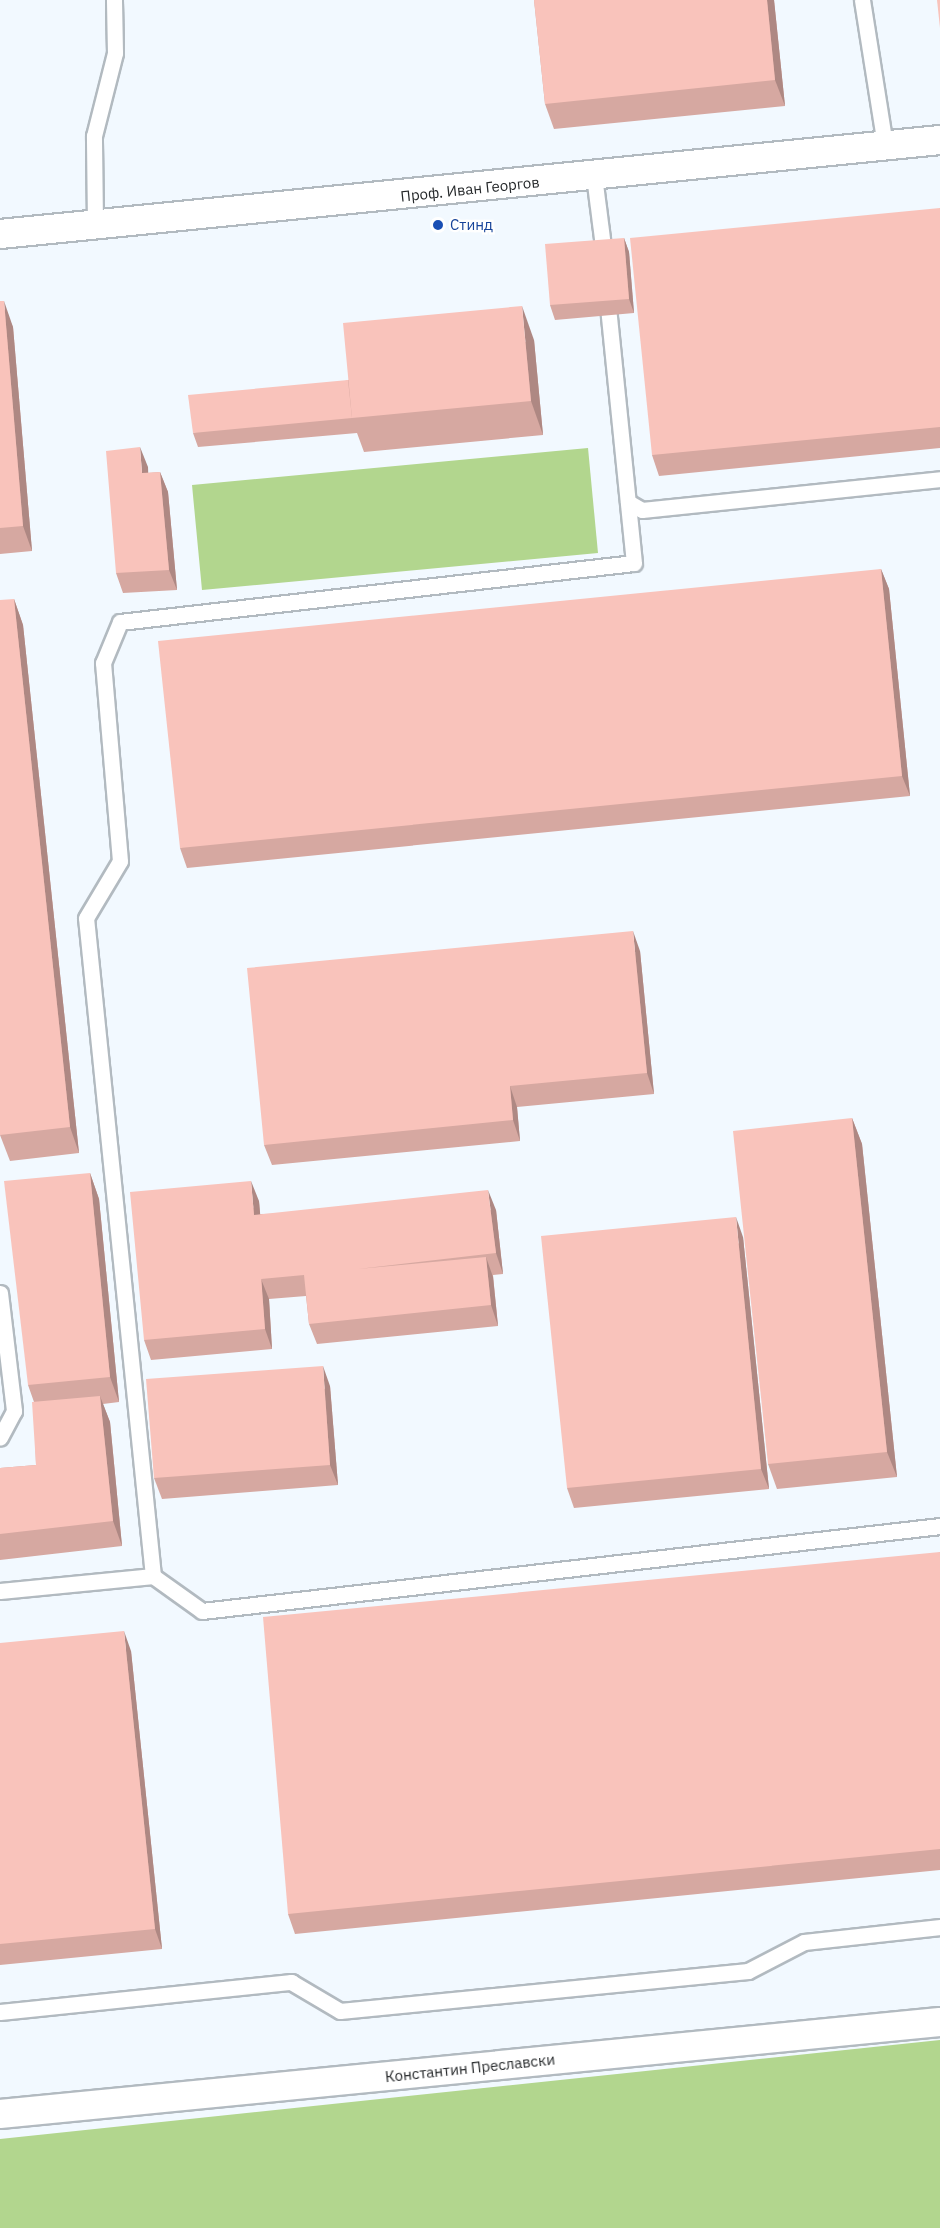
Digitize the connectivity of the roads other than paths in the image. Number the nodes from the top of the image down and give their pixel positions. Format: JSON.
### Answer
{"nodes":[{"id":1,"x":114,"y":0,"type":"edge"},
{"id":2,"x":862,"y":0,"type":"edge"},
{"id":3,"x":940,"y":140,"type":"edge"},
{"id":4,"x":885,"y":146,"type":"junction"},
{"id":5,"x":594,"y":176,"type":"junction"},
{"id":6,"x":95,"y":223,"type":"junction"},
{"id":7,"x":0,"y":234,"type":"edge"},
{"id":8,"x":604,"y":254,"type":"edge"},
{"id":9,"x":609,"y":315,"type":"edge"},
{"id":10,"x":940,"y":479,"type":"edge"},
{"id":11,"x":628,"y":502,"type":"junction"},
{"id":12,"x":0,"y":1293,"type":"edge"},
{"id":13,"x":0,"y":1437,"type":"edge"},
{"id":14,"x":940,"y":1526,"type":"edge"},
{"id":15,"x":153,"y":1576,"type":"junction"},
{"id":16,"x":0,"y":1591,"type":"edge"},
{"id":17,"x":940,"y":1927,"type":"edge"},
{"id":18,"x":0,"y":2012,"type":"edge"},
{"id":19,"x":940,"y":2022,"type":"edge"},
{"id":20,"x":0,"y":2114,"type":"edge"}],
"edges":[{"from":1,"to":6,"type":"lane"},
{"from":2,"to":4,"type":"lane"},
{"from":3,"to":4,"type":"street","name":"Проф. Иван Георгов"},
{"from":4,"to":5,"type":"street","name":"Проф. Иван Георгов"},
{"from":5,"to":6,"type":"street","name":"Проф. Иван Георгов"},
{"from":5,"to":8,"type":"lane"},
{"from":6,"to":7,"type":"street","name":"Проф. Иван Георгов"},
{"from":9,"to":11,"type":"lane"},
{"from":10,"to":11,"type":"lane"},
{"from":11,"to":15,"type":"lane"},
{"from":12,"to":13,"type":"lane"},
{"from":14,"to":15,"type":"lane"},
{"from":15,"to":16,"type":"lane"},
{"from":17,"to":18,"type":"lane"},
{"from":19,"to":20,"type":"street","name":"Константин Преславски"}]}
